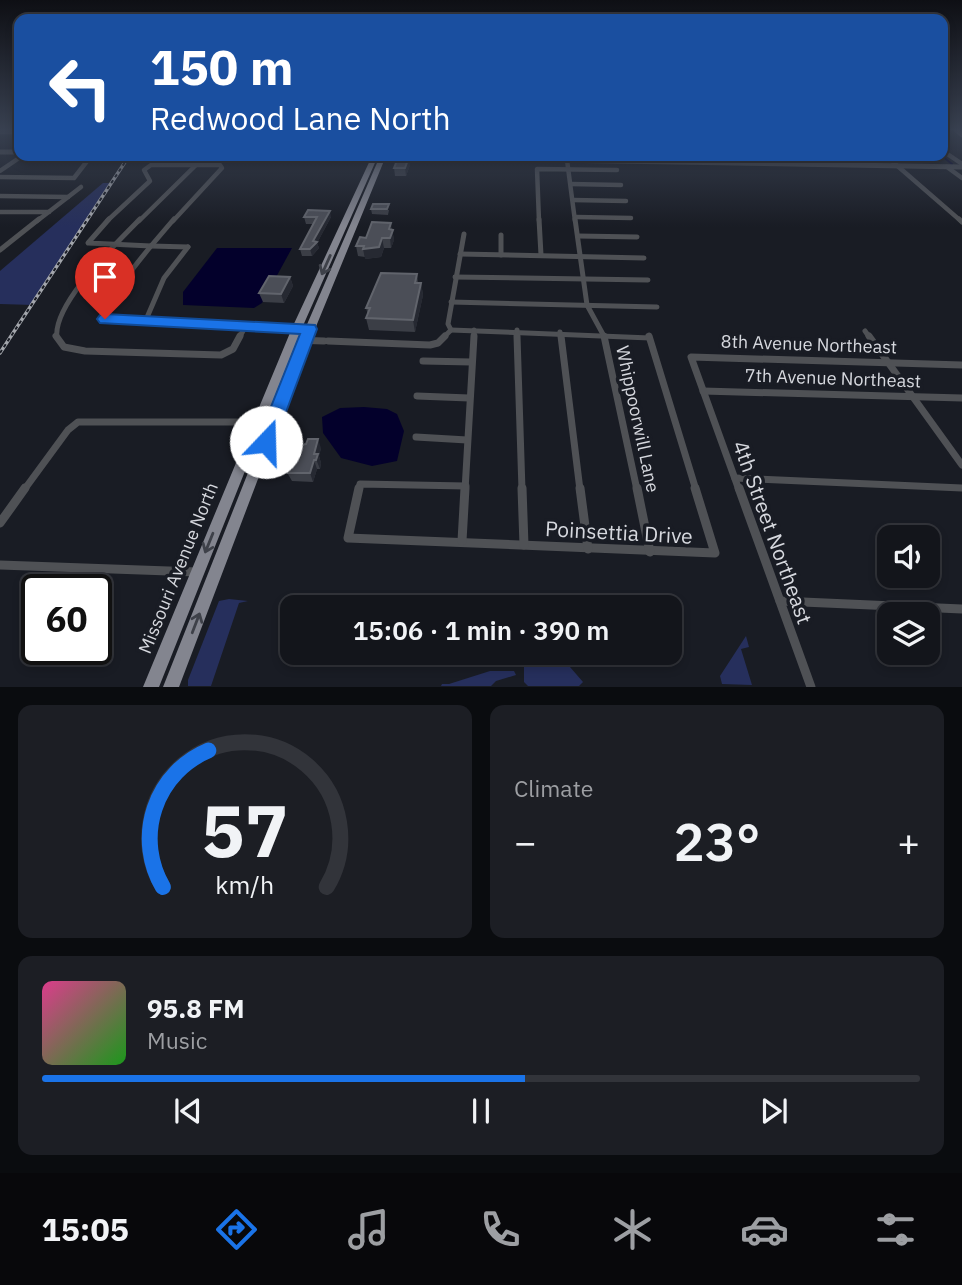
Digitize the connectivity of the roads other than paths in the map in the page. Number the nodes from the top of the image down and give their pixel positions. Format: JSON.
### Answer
{"nodes":[{"id":1,"x":86,"y":162,"type":"edge"},
{"id":2,"x":375,"y":162,"type":"edge"},
{"id":3,"x":376,"y":162,"type":"edge"},
{"id":4,"x":567,"y":162,"type":"edge"},
{"id":5,"x":758,"y":162,"type":"edge"},
{"id":6,"x":893,"y":162,"type":"edge"},
{"id":7,"x":210,"y":164,"type":"joint"},
{"id":8,"x":812,"y":164,"type":"joint"},
{"id":9,"x":196,"y":165,"type":"junction"},
{"id":10,"x":897,"y":165,"type":"junction"},
{"id":11,"x":962,"y":166,"type":"edge"},
{"id":12,"x":947,"y":167,"type":"junction"},
{"id":13,"x":569,"y":170,"type":"junction"},
{"id":14,"x":617,"y":170,"type":"dead end"},
{"id":15,"x":0,"y":177,"type":"edge"},
{"id":16,"x":962,"y":178,"type":"edge"},
{"id":17,"x":571,"y":184,"type":"junction"},
{"id":18,"x":621,"y":185,"type":"dead end"},
{"id":19,"x":81,"y":187,"type":"dead end"},
{"id":20,"x":0,"y":196,"type":"edge"},
{"id":21,"x":68,"y":197,"type":"junction"},
{"id":22,"x":356,"y":198,"type":"junction"},
{"id":23,"x":573,"y":200,"type":"junction"},
{"id":24,"x":626,"y":201,"type":"dead end"},
{"id":25,"x":0,"y":212,"type":"edge"},
{"id":26,"x":49,"y":212,"type":"junction"},
{"id":27,"x":576,"y":217,"type":"junction"},
{"id":28,"x":631,"y":218,"type":"dead end"},
{"id":29,"x":962,"y":222,"type":"edge"},
{"id":30,"x":354,"y":225,"type":"junction"},
{"id":31,"x":346,"y":232,"type":"junction"},
{"id":32,"x":464,"y":234,"type":"dead end"},
{"id":33,"x":501,"y":235,"type":"dead end"},
{"id":34,"x":578,"y":236,"type":"junction"},
{"id":35,"x":637,"y":237,"type":"dead end"},
{"id":36,"x":117,"y":246,"type":"junction"},
{"id":37,"x":153,"y":246,"type":"junction"},
{"id":38,"x":0,"y":250,"type":"edge"},
{"id":39,"x":460,"y":254,"type":"junction"},
{"id":40,"x":501,"y":254,"type":"junction"},
{"id":41,"x":541,"y":255,"type":"junction"},
{"id":42,"x":580,"y":257,"type":"junction"},
{"id":43,"x":644,"y":258,"type":"dead end"},
{"id":44,"x":455,"y":276,"type":"junction"},
{"id":45,"x":583,"y":279,"type":"junction"},
{"id":46,"x":648,"y":280,"type":"dead end"},
{"id":47,"x":451,"y":302,"type":"junction"},
{"id":48,"x":587,"y":305,"type":"junction"},
{"id":49,"x":657,"y":307,"type":"dead end"},
{"id":50,"x":145,"y":322,"type":"junction"},
{"id":51,"x":247,"y":324,"type":"junction"},
{"id":52,"x":451,"y":330,"type":"junction"},
{"id":53,"x":474,"y":330,"type":"junction"},
{"id":54,"x":517,"y":330,"type":"junction"},
{"id":55,"x":865,"y":331,"type":"dead end"},
{"id":56,"x":560,"y":332,"type":"junction"},
{"id":57,"x":301,"y":334,"type":"junction"},
{"id":58,"x":604,"y":334,"type":"junction"},
{"id":59,"x":423,"y":361,"type":"dead end"},
{"id":60,"x":471,"y":362,"type":"junction"},
{"id":61,"x":887,"y":362,"type":"junction"},
{"id":62,"x":962,"y":365,"type":"edge"},
{"id":63,"x":273,"y":389,"type":"junction"},
{"id":64,"x":703,"y":391,"type":"junction"},
{"id":65,"x":417,"y":396,"type":"dead end"},
{"id":66,"x":911,"y":396,"type":"junction"},
{"id":67,"x":469,"y":397,"type":"junction"},
{"id":68,"x":962,"y":398,"type":"edge"},
{"id":69,"x":275,"y":419,"type":"junction"},
{"id":70,"x":259,"y":422,"type":"junction"},
{"id":71,"x":416,"y":437,"type":"dead end"},
{"id":72,"x":467,"y":440,"type":"junction"},
{"id":73,"x":266,"y":442,"type":"junction"},
{"id":74,"x":962,"y":465,"type":"edge"},
{"id":75,"x":735,"y":478,"type":"junction"},
{"id":76,"x":466,"y":486,"type":"junction"},
{"id":77,"x":962,"y":488,"type":"edge"},
{"id":78,"x":0,"y":523,"type":"edge"},
{"id":79,"x":462,"y":541,"type":"junction"},
{"id":80,"x":524,"y":545,"type":"junction"},
{"id":81,"x":588,"y":549,"type":"junction"},
{"id":82,"x":650,"y":552,"type":"junction"},
{"id":83,"x":0,"y":565,"type":"edge"},
{"id":84,"x":197,"y":572,"type":"junction"},
{"id":85,"x":780,"y":601,"type":"junction"},
{"id":86,"x":962,"y":609,"type":"edge"},
{"id":87,"x":150,"y":687,"type":"edge"},
{"id":88,"x":172,"y":687,"type":"edge"},
{"id":89,"x":811,"y":687,"type":"edge"}],
"edges":[{"from":1,"to":15,"type":"street"},
{"from":2,"to":22,"type":"main road","name":"Missouri Avenue North"},
{"from":3,"to":30,"type":"main road","name":"Missouri Avenue North"},
{"from":4,"to":13,"type":"street"},
{"from":5,"to":8,"type":"street"},
{"from":6,"to":10,"type":"street"},
{"from":7,"to":9,"type":"street"},
{"from":7,"to":37,"type":"street"},
{"from":8,"to":10,"type":"street"},
{"from":9,"to":36,"type":"street"},
{"from":9,"to":36,"type":"street"},
{"from":10,"to":12,"type":"street"},
{"from":10,"to":29,"type":"street"},
{"from":11,"to":12,"type":"street"},
{"from":12,"to":16,"type":"street"},
{"from":13,"to":14,"type":"street"},
{"from":13,"to":17,"type":"street"},
{"from":13,"to":41,"type":"street"},
{"from":17,"to":18,"type":"street"},
{"from":17,"to":23,"type":"street"},
{"from":19,"to":21,"type":"street"},
{"from":20,"to":21,"type":"street"},
{"from":21,"to":26,"type":"street"},
{"from":22,"to":30,"type":"main road"},
{"from":22,"to":31,"type":"main road","name":"Missouri Avenue North"},
{"from":23,"to":24,"type":"street"},
{"from":23,"to":27,"type":"street"},
{"from":25,"to":26,"type":"street"},
{"from":26,"to":38,"type":"street"},
{"from":27,"to":28,"type":"street"},
{"from":27,"to":34,"type":"street"},
{"from":30,"to":31,"type":"main road","name":"Missouri Avenue North"},
{"from":31,"to":57,"type":"main road","name":"Missouri Avenue North"},
{"from":32,"to":39,"type":"street"},
{"from":33,"to":40,"type":"street"},
{"from":34,"to":35,"type":"street"},
{"from":34,"to":42,"type":"street"},
{"from":36,"to":37,"type":"street"},
{"from":36,"to":51,"type":"street"},
{"from":37,"to":50,"type":"street"},
{"from":37,"to":50,"type":"street"},
{"from":39,"to":40,"type":"street"},
{"from":39,"to":44,"type":"street"},
{"from":40,"to":41,"type":"street"},
{"from":41,"to":42,"type":"street"},
{"from":42,"to":43,"type":"street"},
{"from":42,"to":45,"type":"street"},
{"from":44,"to":45,"type":"street"},
{"from":44,"to":47,"type":"street"},
{"from":45,"to":46,"type":"street"},
{"from":45,"to":48,"type":"street"},
{"from":47,"to":48,"type":"street"},
{"from":47,"to":52,"type":"street"},
{"from":48,"to":49,"type":"street"},
{"from":48,"to":58,"type":"street","name":"Whippoorwill Lane"},
{"from":50,"to":51,"type":"street"},
{"from":51,"to":57,"type":"street"},
{"from":52,"to":53,"type":"street"},
{"from":52,"to":57,"type":"street"},
{"from":53,"to":54,"type":"street"},
{"from":53,"to":60,"type":"street"},
{"from":54,"to":56,"type":"street"},
{"from":54,"to":80,"type":"street"},
{"from":55,"to":61,"type":"street"},
{"from":56,"to":58,"type":"street"},
{"from":56,"to":81,"type":"street"},
{"from":57,"to":63,"type":"main road","name":"Missouri Avenue North"},
{"from":57,"to":69,"type":"main road","name":"Missouri Avenue North"},
{"from":58,"to":82,"type":"street","name":"Whippoorwill Lane"},
{"from":58,"to":82,"type":"street","name":"Poinsettia Drive"},
{"from":59,"to":60,"type":"street"},
{"from":60,"to":67,"type":"street"},
{"from":61,"to":62,"type":"street","name":"8th Avenue Northeast"},
{"from":61,"to":64,"type":"street","name":"8th Avenue Northeast"},
{"from":61,"to":66,"type":"street"},
{"from":63,"to":69,"type":"main road"},
{"from":63,"to":70,"type":"main road","name":"Missouri Avenue North"},
{"from":64,"to":66,"type":"street","name":"7th Avenue Northeast"},
{"from":64,"to":75,"type":"street","name":"4th Street Northeast"},
{"from":65,"to":67,"type":"street"},
{"from":66,"to":68,"type":"street","name":"7th Avenue Northeast"},
{"from":66,"to":74,"type":"street"},
{"from":67,"to":72,"type":"street"},
{"from":69,"to":73,"type":"main road","name":"Missouri Avenue North"},
{"from":70,"to":73,"type":"main road"},
{"from":70,"to":78,"type":"street"},
{"from":70,"to":84,"type":"main road","name":"Missouri Avenue North","one_way":true},
{"from":71,"to":72,"type":"street"},
{"from":72,"to":76,"type":"street"},
{"from":88,"to":73,"type":"main road","name":"Missouri Avenue North","one_way":true},
{"from":75,"to":77,"type":"street"},
{"from":75,"to":85,"type":"street","name":"4th Street Northeast"},
{"from":76,"to":79,"type":"street"},
{"from":76,"to":79,"type":"street","name":"Poinsettia Drive"},
{"from":79,"to":80,"type":"street","name":"Poinsettia Drive"},
{"from":80,"to":81,"type":"street","name":"Poinsettia Drive"},
{"from":81,"to":82,"type":"street","name":"Poinsettia Drive"},
{"from":83,"to":84,"type":"street"},
{"from":84,"to":87,"type":"main road","name":"Missouri Avenue North"},
{"from":85,"to":86,"type":"street"},
{"from":85,"to":89,"type":"street","name":"4th Street Northeast"}]}
